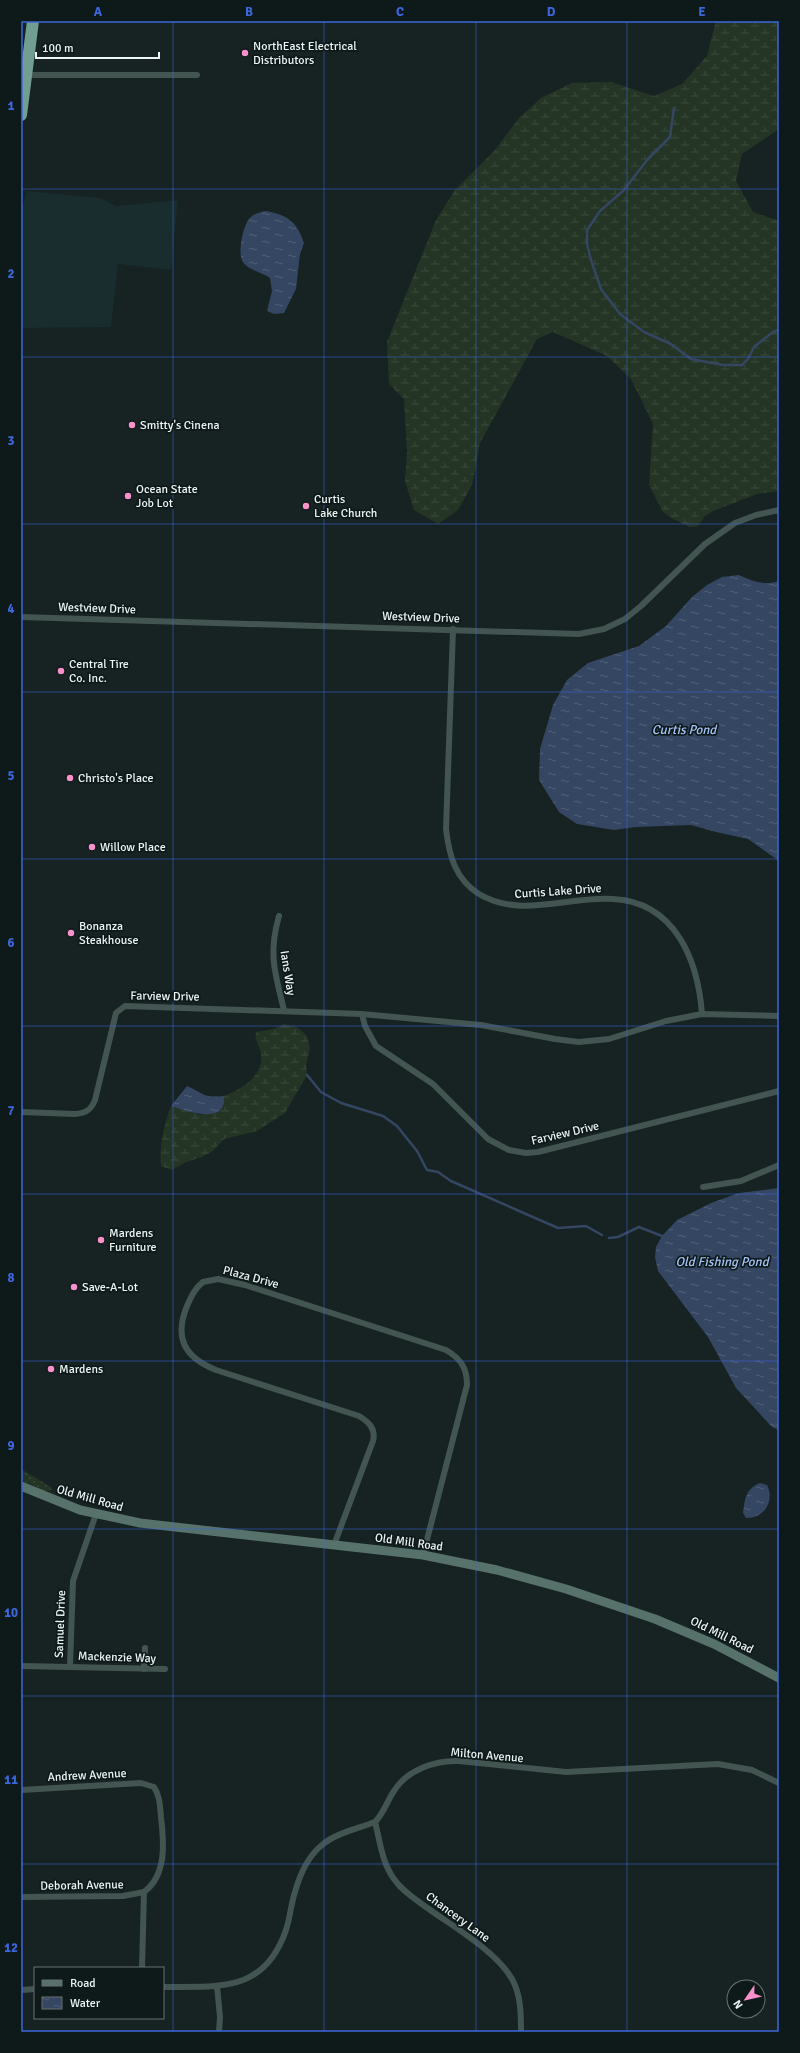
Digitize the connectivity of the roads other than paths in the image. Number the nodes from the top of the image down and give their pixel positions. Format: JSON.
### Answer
{"nodes":[{"id":1,"x":34,"y":21,"type":"edge"},
{"id":2,"x":28,"y":75,"type":"junction"},
{"id":3,"x":197,"y":75,"type":"dead end"},
{"id":4,"x":21,"y":115,"type":"edge"},
{"id":5,"x":779,"y":510,"type":"edge"},
{"id":6,"x":21,"y":617,"type":"edge"},
{"id":7,"x":453,"y":629,"type":"junction"},
{"id":8,"x":279,"y":916,"type":"dead end"},
{"id":9,"x":284,"y":1010,"type":"junction"},
{"id":10,"x":362,"y":1014,"type":"junction"},
{"id":11,"x":702,"y":1014,"type":"junction"},
{"id":12,"x":779,"y":1016,"type":"edge"},
{"id":13,"x":779,"y":1090,"type":"edge"},
{"id":14,"x":21,"y":1112,"type":"edge"},
{"id":15,"x":779,"y":1165,"type":"edge"},
{"id":16,"x":703,"y":1186,"type":"dead end"},
{"id":17,"x":21,"y":1486,"type":"edge"},
{"id":18,"x":96,"y":1514,"type":"junction"},
{"id":19,"x":334,"y":1545,"type":"junction"},
{"id":20,"x":423,"y":1555,"type":"junction"},
{"id":21,"x":146,"y":1648,"type":"dead end"},
{"id":22,"x":21,"y":1666,"type":"edge"},
{"id":23,"x":70,"y":1666,"type":"junction"},
{"id":24,"x":144,"y":1669,"type":"junction"},
{"id":25,"x":165,"y":1669,"type":"dead end"},
{"id":26,"x":779,"y":1678,"type":"edge"},
{"id":27,"x":779,"y":1783,"type":"edge"},
{"id":28,"x":21,"y":1790,"type":"edge"},
{"id":29,"x":374,"y":1822,"type":"junction"},
{"id":30,"x":144,"y":1892,"type":"junction"},
{"id":31,"x":21,"y":1897,"type":"edge"},
{"id":32,"x":142,"y":1967,"type":"edge"},
{"id":33,"x":217,"y":1986,"type":"junction"},
{"id":34,"x":164,"y":1987,"type":"edge"},
{"id":35,"x":34,"y":1989,"type":"edge"},
{"id":36,"x":21,"y":1990,"type":"edge"},
{"id":37,"x":219,"y":2032,"type":"edge"},
{"id":38,"x":521,"y":2032,"type":"edge"}],
"edges":[{"from":1,"to":2,"type":"highway"},
{"from":2,"to":3,"type":"street"},
{"from":2,"to":4,"type":"highway"},
{"from":5,"to":7,"type":"street","name":"Westview Drive"},
{"from":6,"to":7,"type":"street","name":"Westview Drive"},
{"from":7,"to":11,"type":"street","name":"Curtis Lake Drive"},
{"from":8,"to":9,"type":"street","name":"Ians Way"},
{"from":9,"to":10,"type":"street","name":"Farview Drive"},
{"from":9,"to":14,"type":"street","name":"Farview Drive"},
{"from":10,"to":11,"type":"street","name":"Farview Drive"},
{"from":10,"to":13,"type":"street","name":"Farview Drive"},
{"from":11,"to":12,"type":"street","name":"Farview Drive"},
{"from":15,"to":16,"type":"street"},
{"from":17,"to":18,"type":"street","name":"Old Mill Road"},
{"from":18,"to":19,"type":"street","name":"Old Mill Road"},
{"from":18,"to":23,"type":"street","name":"Samuel Drive"},
{"from":19,"to":20,"type":"street","name":"Old Mill Road"},
{"from":19,"to":20,"type":"street","name":"Plaza Drive"},
{"from":20,"to":26,"type":"street","name":"Old Mill Road"},
{"from":21,"to":24,"type":"street"},
{"from":22,"to":23,"type":"street","name":"Mackenzie Way"},
{"from":23,"to":24,"type":"street","name":"Mackenzie Way"},
{"from":24,"to":25,"type":"street","name":"Mackenzie Way"},
{"from":27,"to":29,"type":"street","name":"Milton Avenue"},
{"from":28,"to":30,"type":"street","name":"Andrew Avenue"},
{"from":29,"to":33,"type":"street"},
{"from":29,"to":38,"type":"street","name":"Chancery Lane"},
{"from":30,"to":31,"type":"street","name":"Deborah Avenue"},
{"from":30,"to":32,"type":"street"},
{"from":33,"to":34,"type":"street"},
{"from":33,"to":37,"type":"street"},
{"from":35,"to":36,"type":"street"}]}
